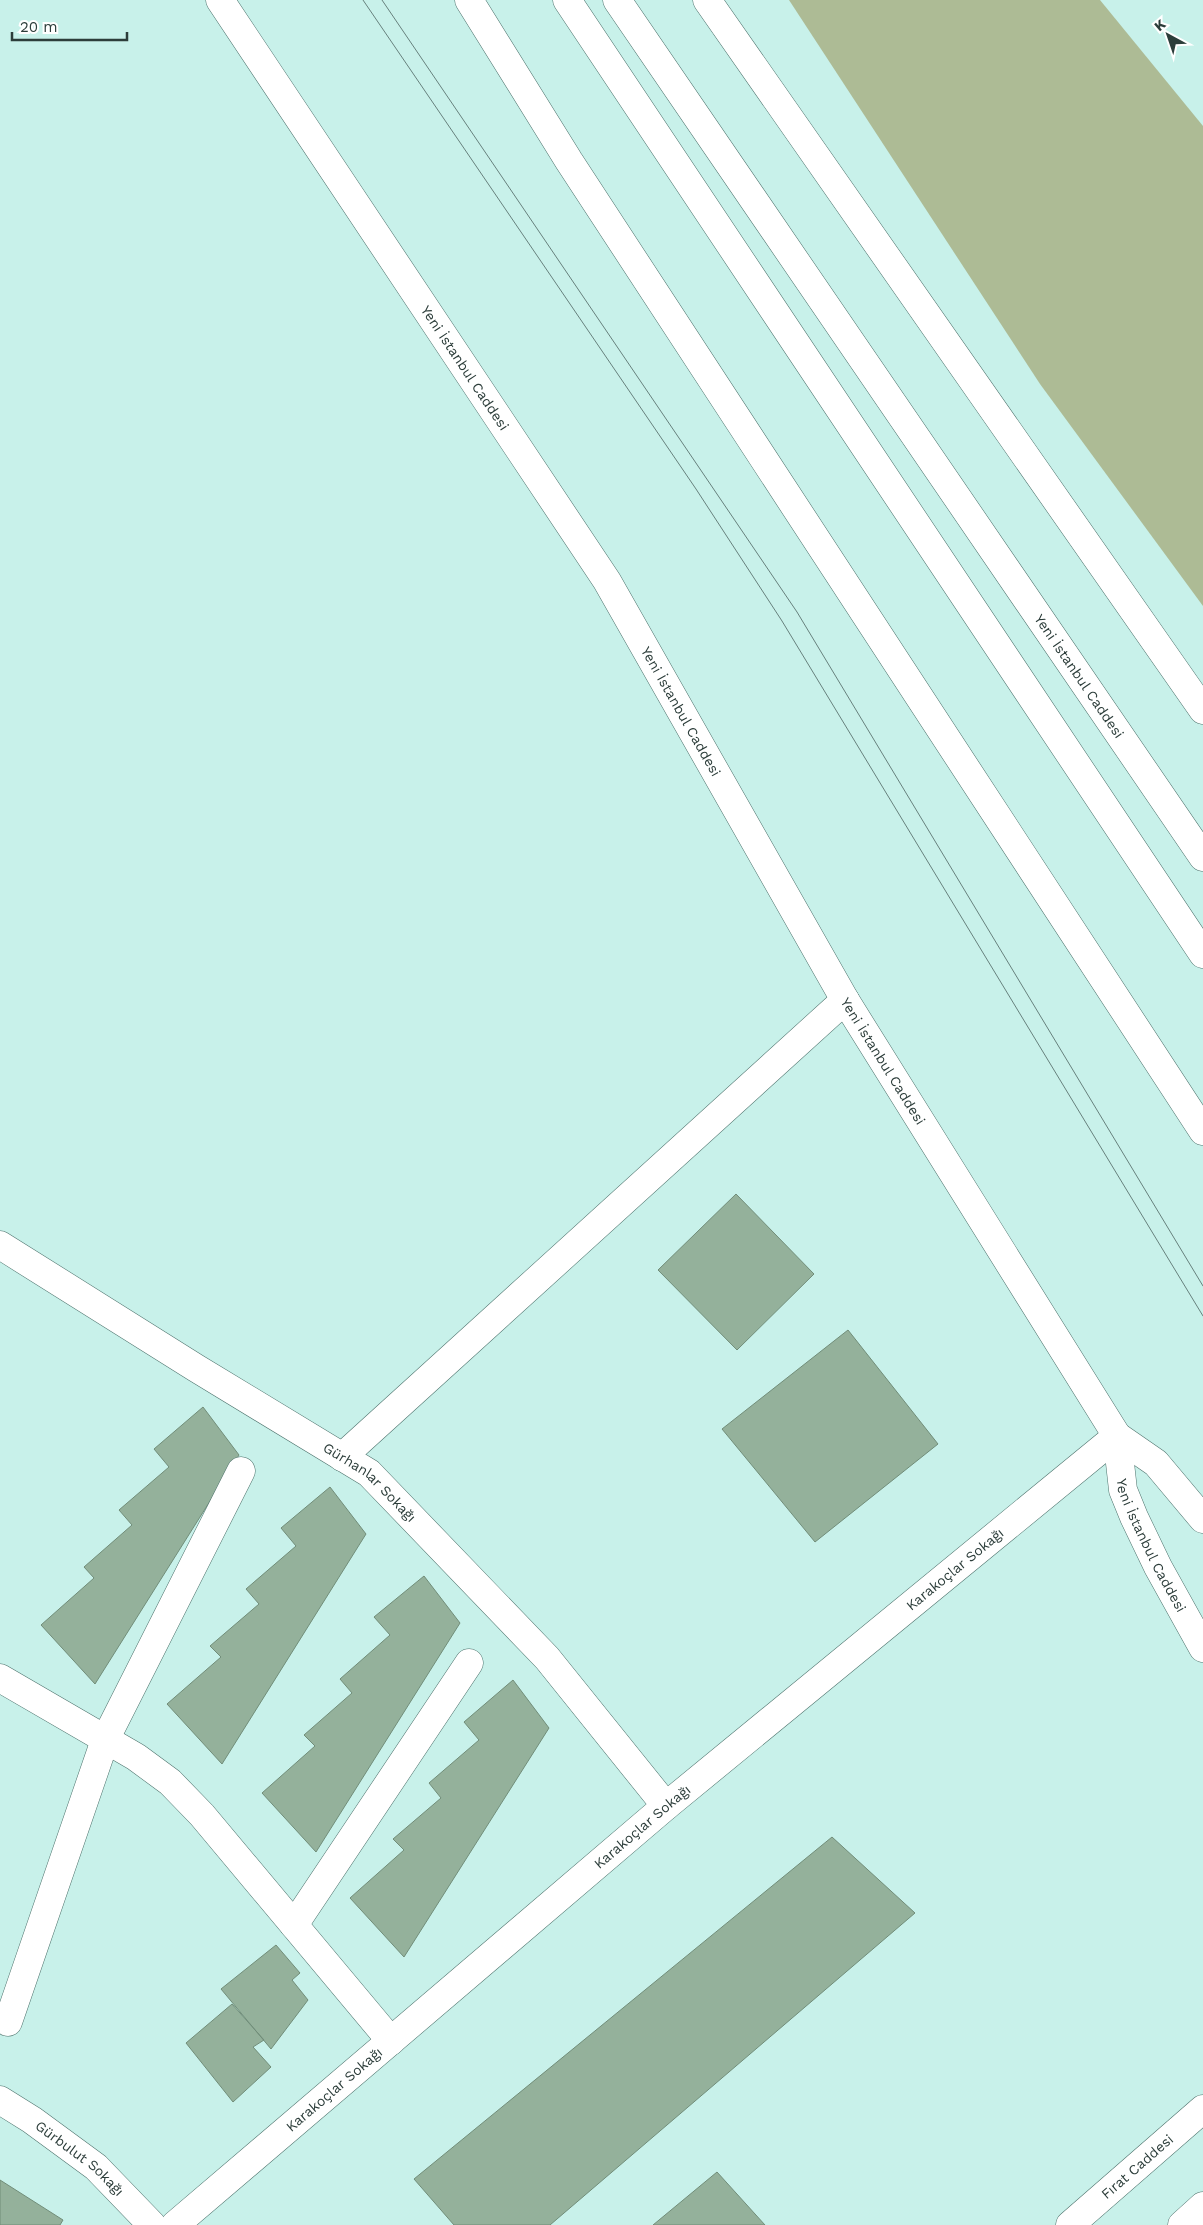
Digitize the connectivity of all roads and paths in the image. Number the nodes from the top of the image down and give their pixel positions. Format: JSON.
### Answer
{"nodes":[{"id":1,"x":220,"y":0,"type":"edge"},
{"id":2,"x":469,"y":0,"type":"edge"},
{"id":3,"x":567,"y":0,"type":"edge"},
{"id":4,"x":617,"y":0,"type":"edge"},
{"id":5,"x":707,"y":0,"type":"edge"},
{"id":6,"x":1203,"y":710,"type":"edge"},
{"id":7,"x":1203,"y":857,"type":"edge"},
{"id":8,"x":1203,"y":954,"type":"edge"},
{"id":9,"x":845,"y":1000,"type":"junction"},
{"id":10,"x":1203,"y":1131,"type":"edge"},
{"id":11,"x":0,"y":1244,"type":"edge"},
{"id":12,"x":1117,"y":1436,"type":"junction"},
{"id":13,"x":342,"y":1457,"type":"junction"},
{"id":14,"x":241,"y":1471,"type":"dead end"},
{"id":15,"x":1203,"y":1520,"type":"edge"},
{"id":16,"x":1203,"y":1648,"type":"edge"},
{"id":17,"x":469,"y":1663,"type":"dead end"},
{"id":18,"x":0,"y":1678,"type":"edge"},
{"id":19,"x":105,"y":1740,"type":"junction"},
{"id":20,"x":666,"y":1806,"type":"junction"},
{"id":21,"x":294,"y":1925,"type":"junction"},
{"id":22,"x":8,"y":2022,"type":"dead end"},
{"id":23,"x":391,"y":2041,"type":"junction"},
{"id":24,"x":0,"y":2100,"type":"edge"},
{"id":25,"x":1203,"y":2109,"type":"edge"},
{"id":26,"x":1203,"y":2206,"type":"edge"},
{"id":27,"x":152,"y":2225,"type":"edge"},
{"id":28,"x":175,"y":2225,"type":"edge"},
{"id":29,"x":1070,"y":2225,"type":"edge"},
{"id":30,"x":1182,"y":2225,"type":"edge"}],
"edges":[{"from":1,"to":9,"type":"main road","name":"Yeni İstanbul Caddesi"},
{"from":2,"to":10,"type":"main road"},
{"from":3,"to":8,"type":"main road"},
{"from":4,"to":7,"type":"main road","name":"Yeni İstanbul Caddesi"},
{"from":5,"to":6,"type":"main road"},
{"from":9,"to":12,"type":"main road","name":"Yeni İstanbul Caddesi"},
{"from":9,"to":13,"type":"main road"},
{"from":11,"to":13,"type":"main road","name":"Gürhanlar Sokağı"},
{"from":12,"to":15,"type":"main road","name":"Yeni İstanbul Caddesi"},
{"from":12,"to":16,"type":"main road","name":"Yeni İstanbul Caddesi"},
{"from":12,"to":20,"type":"main road","name":"Karakoçlar Sokağı"},
{"from":13,"to":20,"type":"main road","name":"Gürhanlar Sokağı"},
{"from":14,"to":19,"type":"main road"},
{"from":17,"to":21,"type":"main road"},
{"from":18,"to":19,"type":"main road"},
{"from":19,"to":21,"type":"main road"},
{"from":19,"to":22,"type":"main road"},
{"from":20,"to":23,"type":"main road","name":"Karakoçlar Sokağı"},
{"from":21,"to":23,"type":"main road"},
{"from":23,"to":28,"type":"main road","name":"Karakoçlar Sokağı"},
{"from":24,"to":27,"type":"main road","name":"Gürbulut Sokağı"},
{"from":25,"to":29,"type":"main road","name":"Fırat Caddesi"},
{"from":26,"to":30,"type":"main road"}]}
